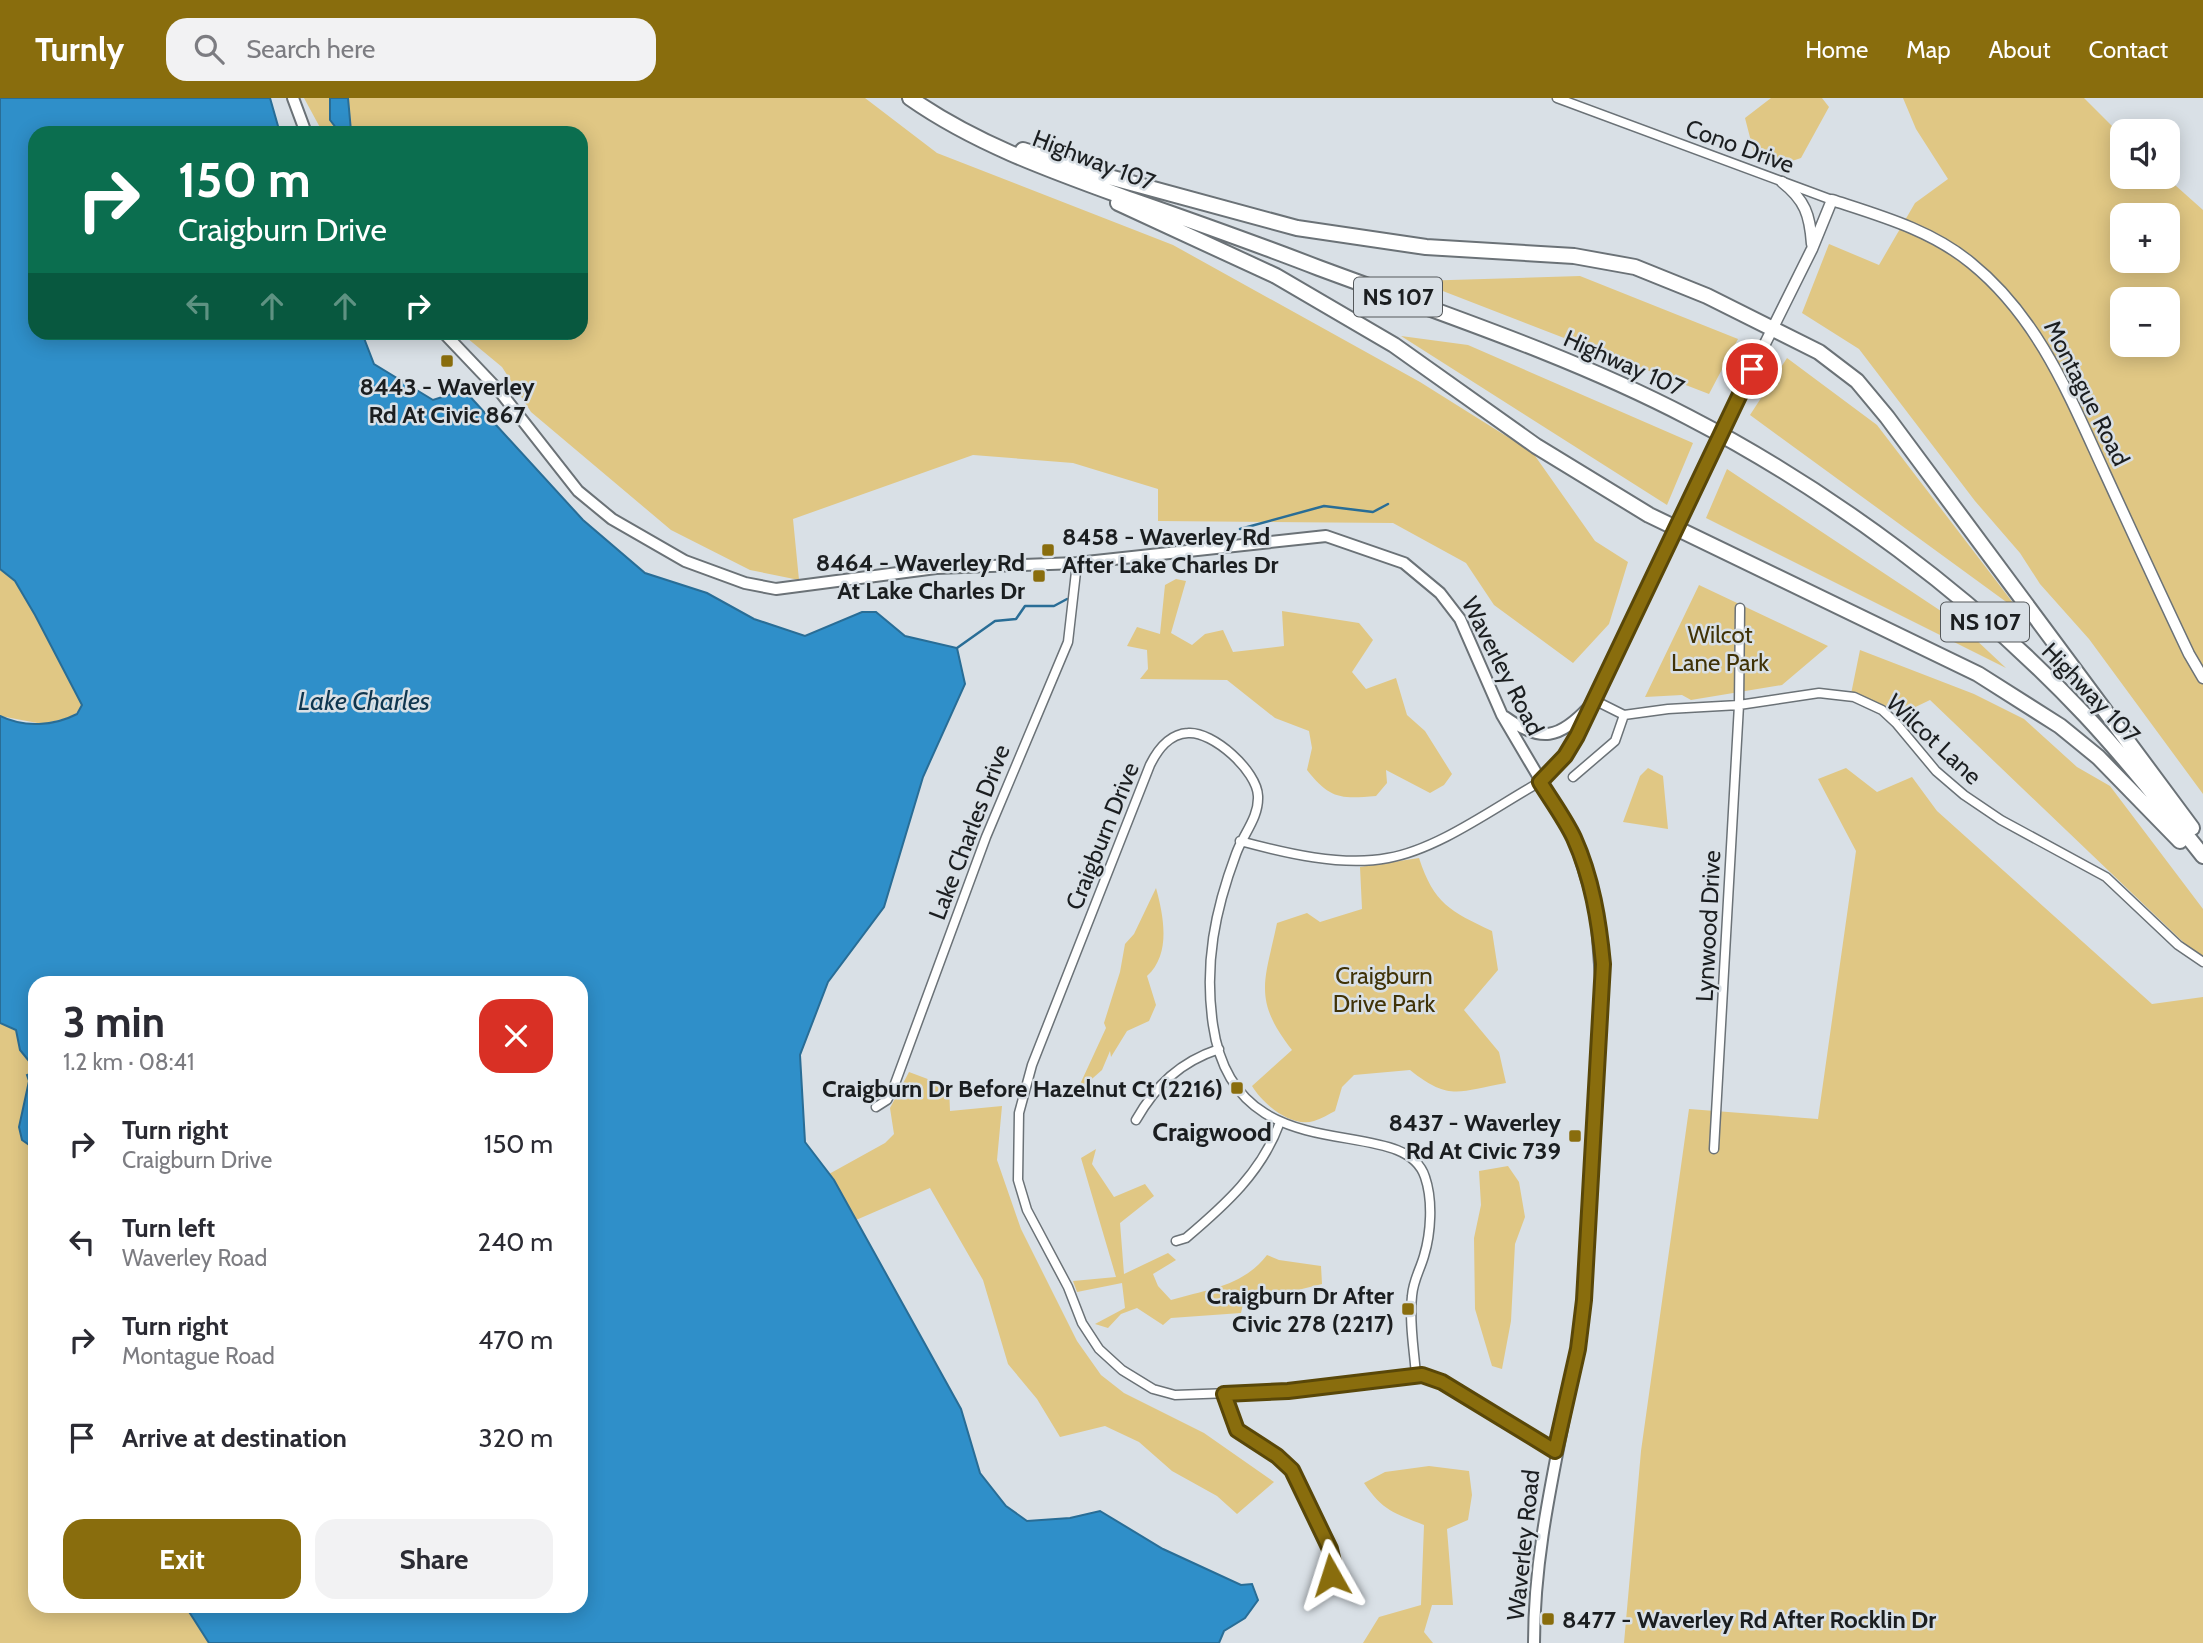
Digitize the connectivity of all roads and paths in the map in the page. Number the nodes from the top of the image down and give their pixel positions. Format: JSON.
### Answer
{"nodes":[{"id":1,"x":293,"y":98,"type":"edge"},
{"id":2,"x":910,"y":98,"type":"edge"},
{"id":3,"x":1557,"y":98,"type":"edge"},
{"id":4,"x":303,"y":126,"type":"edge"},
{"id":5,"x":965,"y":132,"type":"junction"},
{"id":6,"x":1064,"y":176,"type":"junction"},
{"id":7,"x":1782,"y":182,"type":"junction"},
{"id":8,"x":1832,"y":200,"type":"junction"},
{"id":9,"x":1812,"y":250,"type":"junction"},
{"id":10,"x":1772,"y":327,"type":"junction"},
{"id":11,"x":451,"y":340,"type":"edge"},
{"id":12,"x":1677,"y":528,"type":"junction"},
{"id":13,"x":1077,"y":563,"type":"junction"},
{"id":14,"x":1740,"y":608,"type":"dead end"},
{"id":15,"x":2203,"y":678,"type":"edge"},
{"id":16,"x":1591,"y":704,"type":"junction"},
{"id":17,"x":1739,"y":705,"type":"junction"},
{"id":18,"x":1502,"y":715,"type":"junction"},
{"id":19,"x":1624,"y":715,"type":"junction"},
{"id":20,"x":1573,"y":777,"type":"dead end"},
{"id":21,"x":1540,"y":782,"type":"junction"},
{"id":22,"x":1240,"y":841,"type":"junction"},
{"id":23,"x":2203,"y":843,"type":"edge"},
{"id":24,"x":2203,"y":856,"type":"edge"},
{"id":25,"x":2203,"y":865,"type":"edge"},
{"id":26,"x":2203,"y":962,"type":"edge"},
{"id":27,"x":1219,"y":1049,"type":"junction"},
{"id":28,"x":876,"y":1107,"type":"dead end"},
{"id":29,"x":1136,"y":1120,"type":"dead end"},
{"id":30,"x":1280,"y":1122,"type":"junction"},
{"id":31,"x":1714,"y":1149,"type":"dead end"},
{"id":32,"x":1176,"y":1241,"type":"dead end"},
{"id":33,"x":1416,"y":1375,"type":"junction"},
{"id":34,"x":1224,"y":1394,"type":"junction"},
{"id":35,"x":1555,"y":1451,"type":"junction"},
{"id":36,"x":1327,"y":1583,"type":"dead end"},
{"id":37,"x":1534,"y":1643,"type":"edge"}],
"edges":[{"from":1,"to":4,"type":"main road"},
{"from":2,"to":5,"type":"highway","name":"Highway 107","number":"NS 107"},
{"from":3,"to":7,"type":"street","name":"Cono Drive"},
{"from":5,"to":6,"type":"highway","name":"Highway 107","number":"NS 107"},
{"from":5,"to":10,"type":"highway"},
{"from":6,"to":12,"type":"highway"},
{"from":6,"to":24,"type":"highway","name":"Highway 107","number":"NS 107"},
{"from":7,"to":8,"type":"street","name":"Cono Drive"},
{"from":7,"to":9,"type":"street"},
{"from":8,"to":9,"type":"street"},
{"from":8,"to":15,"type":"street","name":"Montague Road"},
{"from":9,"to":10,"type":"street"},
{"from":10,"to":12,"type":"street","bridge":true},
{"from":10,"to":23,"type":"highway"},
{"from":11,"to":13,"type":"main road","name":"Waverley Road"},
{"from":12,"to":16,"type":"street"},
{"from":12,"to":25,"type":"highway"},
{"from":13,"to":18,"type":"main road","name":"Waverley Road"},
{"from":13,"to":28,"type":"street","name":"Lake Charles Drive"},
{"from":14,"to":17,"type":"street","name":"Lynwood Drive"},
{"from":16,"to":18,"type":"main road"},
{"from":16,"to":19,"type":"street"},
{"from":16,"to":21,"type":"street"},
{"from":17,"to":19,"type":"street","name":"Wilcot Lane"},
{"from":17,"to":26,"type":"street","name":"Wilcot Lane"},
{"from":17,"to":31,"type":"street","name":"Lynwood Drive"},
{"from":18,"to":21,"type":"main road","name":"Waverley Road"},
{"from":19,"to":20,"type":"street"},
{"from":21,"to":22,"type":"street"},
{"from":21,"to":35,"type":"main road","name":"Waverley Road"},
{"from":22,"to":27,"type":"street","name":"Craigburn Drive"},
{"from":22,"to":34,"type":"street","name":"Craigburn Drive"},
{"from":27,"to":29,"type":"street"},
{"from":27,"to":30,"type":"street","name":"Craigburn Drive"},
{"from":30,"to":32,"type":"street"},
{"from":30,"to":33,"type":"street","name":"Craigburn Drive"},
{"from":33,"to":34,"type":"street","name":"Craigburn Drive"},
{"from":33,"to":35,"type":"street","name":"Craigburn Drive"},
{"from":34,"to":36,"type":"street"},
{"from":35,"to":37,"type":"main road","name":"Waverley Road"}]}
